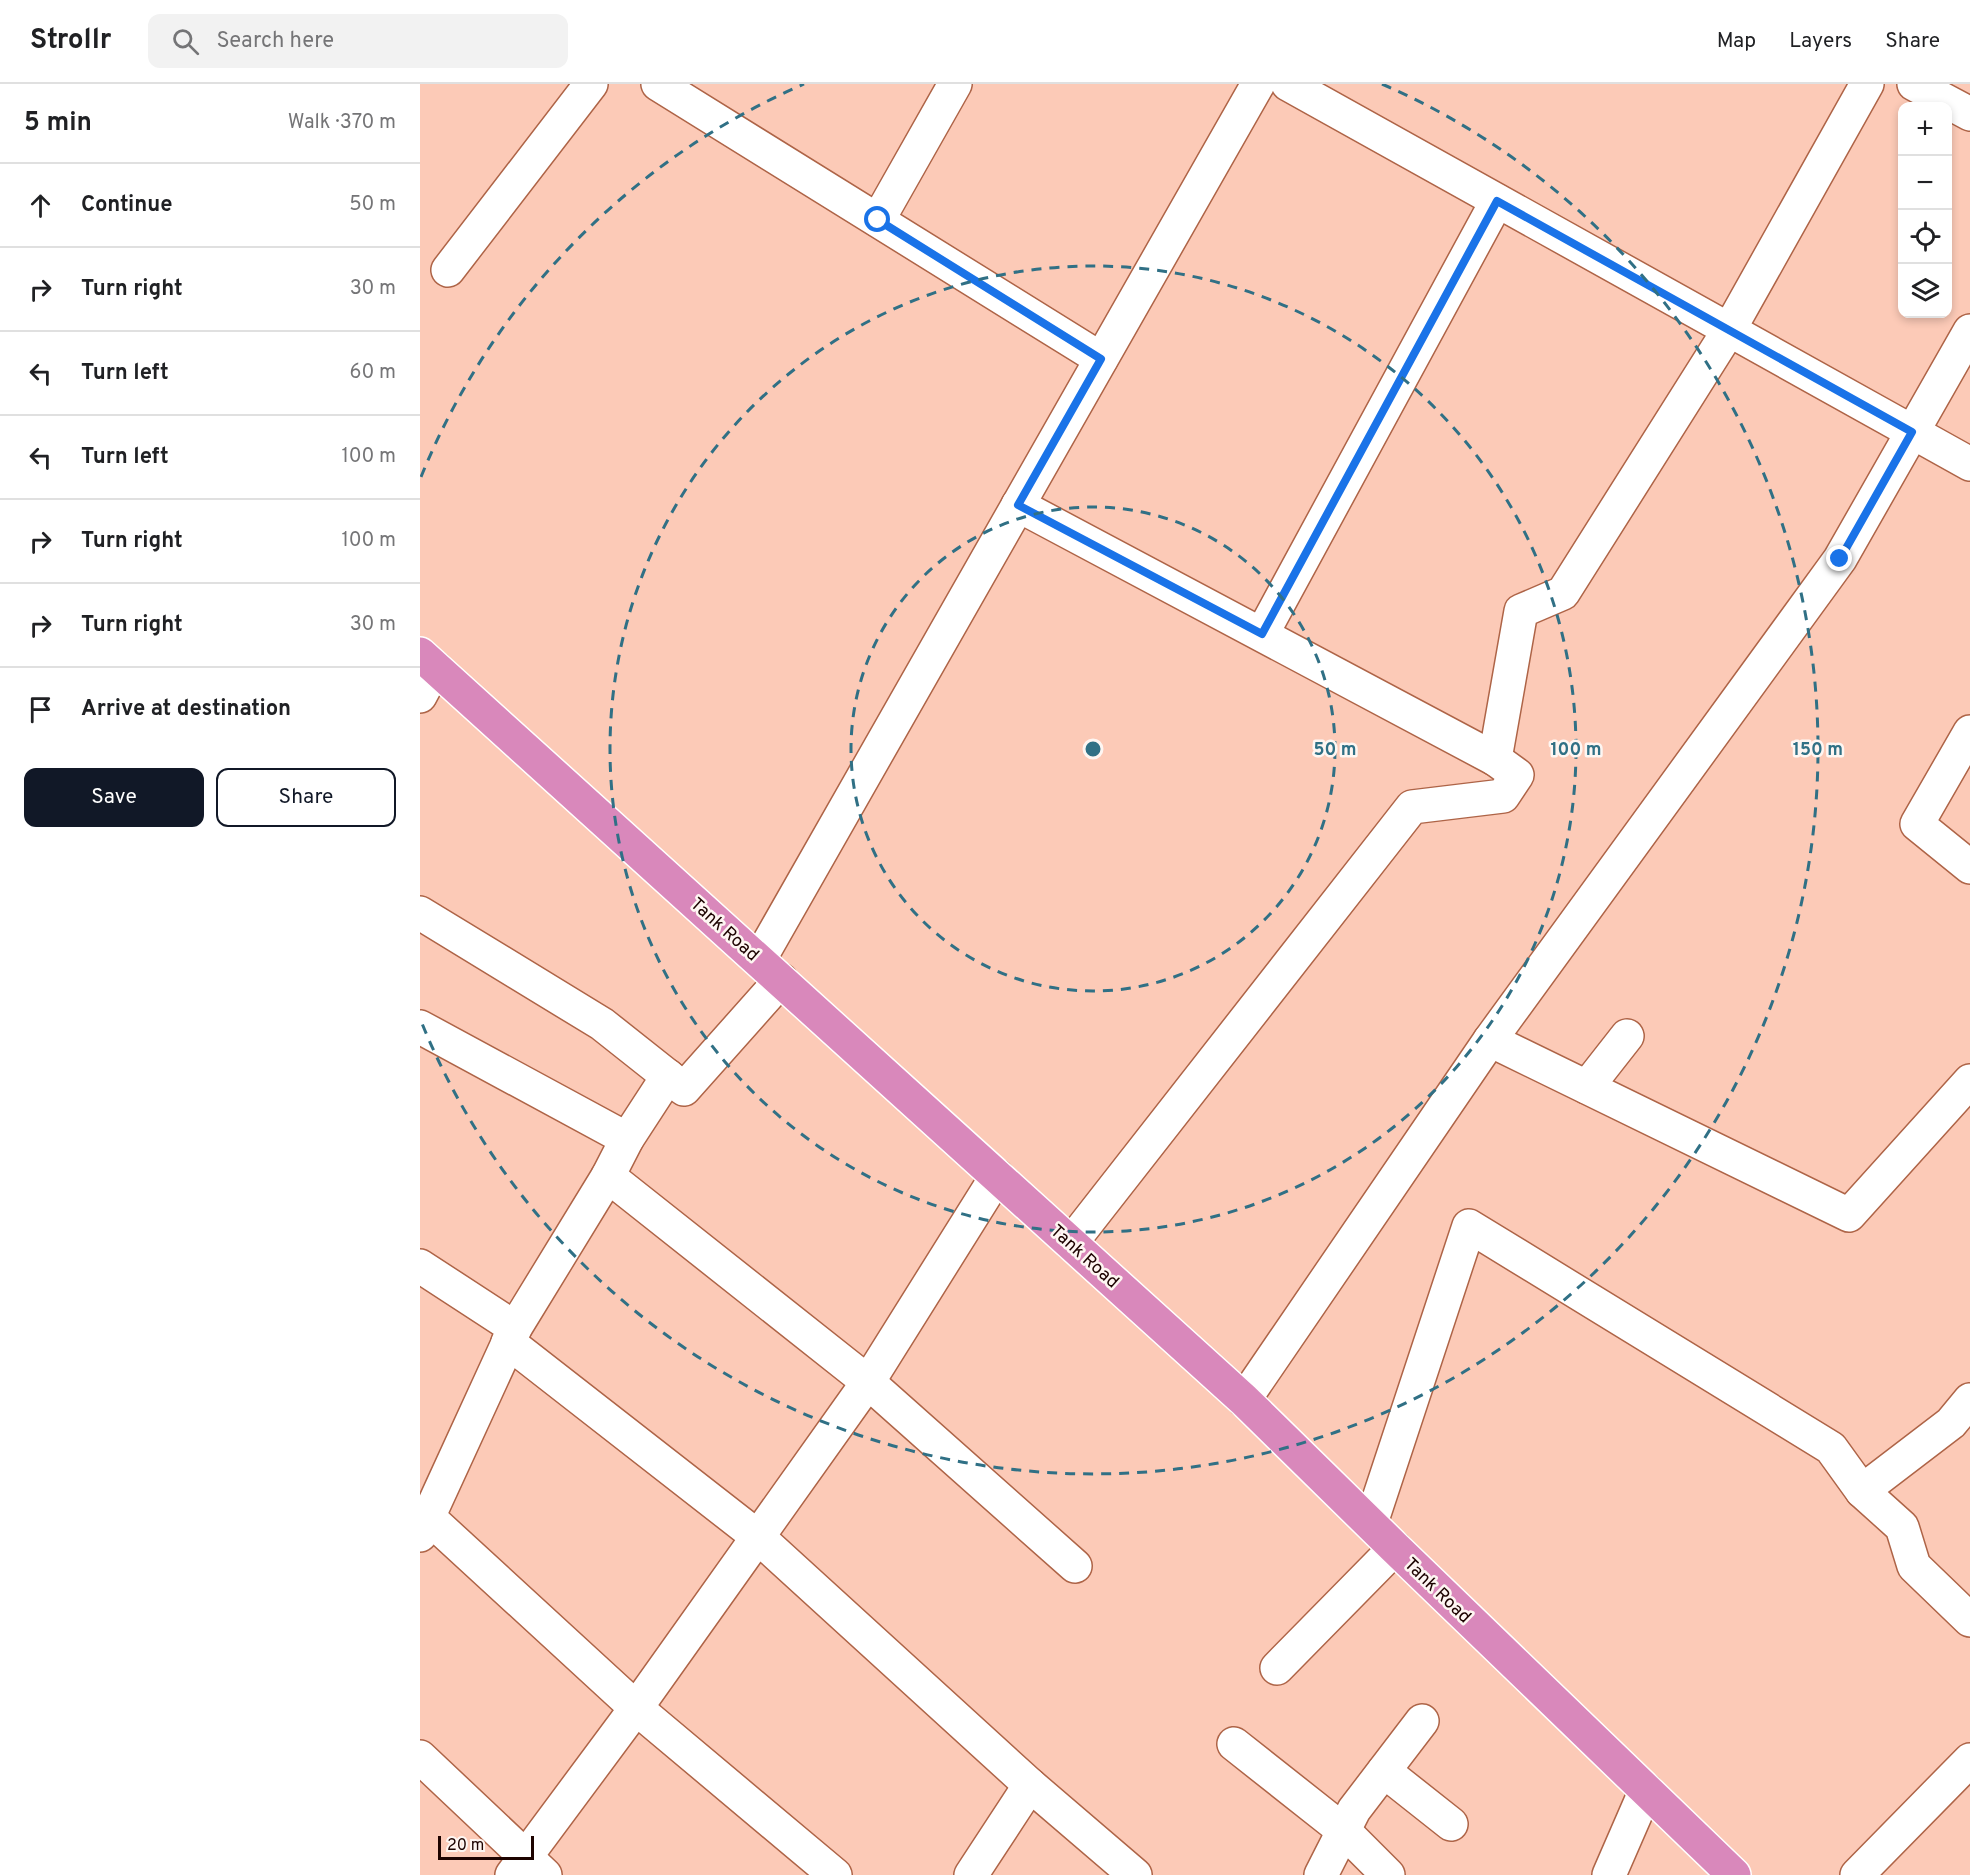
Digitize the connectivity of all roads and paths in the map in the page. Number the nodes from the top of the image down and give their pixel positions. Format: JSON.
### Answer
{"nodes":[{"id":1,"x":591,"y":84,"type":"edge"},
{"id":2,"x":658,"y":84,"type":"edge"},
{"id":3,"x":955,"y":84,"type":"edge"},
{"id":4,"x":1258,"y":84,"type":"edge"},
{"id":5,"x":1288,"y":84,"type":"edge"},
{"id":6,"x":1914,"y":84,"type":"edge"},
{"id":7,"x":1859,"y":87,"type":"edge"},
{"id":8,"x":1970,"y":114,"type":"edge"},
{"id":9,"x":1497,"y":201,"type":"junction"},
{"id":10,"x":878,"y":220,"type":"junction"},
{"id":11,"x":448,"y":270,"type":"dead end"},
{"id":12,"x":1730,"y":330,"type":"junction"},
{"id":13,"x":1970,"y":331,"type":"edge"},
{"id":14,"x":1101,"y":359,"type":"junction"},
{"id":15,"x":1912,"y":432,"type":"junction"},
{"id":16,"x":1970,"y":464,"type":"edge"},
{"id":17,"x":1018,"y":505,"type":"junction"},
{"id":18,"x":1262,"y":634,"type":"junction"},
{"id":19,"x":425,"y":673,"type":"edge"},
{"id":20,"x":1970,"y":732,"type":"edge"},
{"id":21,"x":1495,"y":759,"type":"junction"},
{"id":22,"x":1970,"y":867,"type":"edge"},
{"id":23,"x":420,"y":913,"type":"edge"},
{"id":24,"x":770,"y":970,"type":"junction"},
{"id":25,"x":420,"y":1027,"type":"edge"},
{"id":26,"x":1628,"y":1036,"type":"dead end"},
{"id":27,"x":1490,"y":1040,"type":"junction"},
{"id":28,"x":668,"y":1077,"type":"junction"},
{"id":29,"x":1970,"y":1081,"type":"edge"},
{"id":30,"x":1587,"y":1087,"type":"junction"},
{"id":31,"x":627,"y":1139,"type":"junction"},
{"id":32,"x":608,"y":1176,"type":"junction"},
{"id":33,"x":998,"y":1176,"type":"junction"},
{"id":34,"x":1071,"y":1243,"type":"junction"},
{"id":35,"x":420,"y":1266,"type":"edge"},
{"id":36,"x":512,"y":1335,"type":"junction"},
{"id":37,"x":868,"y":1382,"type":"junction"},
{"id":38,"x":1245,"y":1400,"type":"junction"},
{"id":39,"x":1970,"y":1400,"type":"edge"},
{"id":40,"x":1862,"y":1491,"type":"junction"},
{"id":41,"x":1371,"y":1524,"type":"junction"},
{"id":42,"x":424,"y":1525,"type":"edge"},
{"id":43,"x":758,"y":1538,"type":"junction"},
{"id":44,"x":1395,"y":1548,"type":"junction"},
{"id":45,"x":1075,"y":1566,"type":"dead end"},
{"id":46,"x":1970,"y":1620,"type":"edge"},
{"id":47,"x":1277,"y":1668,"type":"dead end"},
{"id":48,"x":636,"y":1708,"type":"junction"},
{"id":49,"x":1422,"y":1721,"type":"dead end"},
{"id":50,"x":1233,"y":1744,"type":"dead end"},
{"id":51,"x":420,"y":1757,"type":"edge"},
{"id":52,"x":1970,"y":1760,"type":"edge"},
{"id":53,"x":1384,"y":1771,"type":"junction"},
{"id":54,"x":1030,"y":1785,"type":"junction"},
{"id":55,"x":1646,"y":1790,"type":"junction"},
{"id":56,"x":1451,"y":1824,"type":"dead end"},
{"id":57,"x":1344,"y":1831,"type":"junction"},
{"id":58,"x":527,"y":1869,"type":"edge"},
{"id":59,"x":835,"y":1875,"type":"edge"},
{"id":60,"x":971,"y":1875,"type":"edge"},
{"id":61,"x":1135,"y":1875,"type":"edge"},
{"id":62,"x":1321,"y":1875,"type":"edge"},
{"id":63,"x":1388,"y":1875,"type":"edge"},
{"id":64,"x":1609,"y":1875,"type":"edge"},
{"id":65,"x":1734,"y":1875,"type":"edge"},
{"id":66,"x":1857,"y":1875,"type":"edge"}],
"edges":[{"from":1,"to":11,"type":"street"},
{"from":2,"to":10,"type":"street"},
{"from":3,"to":10,"type":"street"},
{"from":4,"to":14,"type":"street"},
{"from":5,"to":9,"type":"street"},
{"from":6,"to":8,"type":"street"},
{"from":7,"to":12,"type":"street"},
{"from":9,"to":12,"type":"street"},
{"from":9,"to":18,"type":"street"},
{"from":10,"to":14,"type":"street"},
{"from":12,"to":15,"type":"street"},
{"from":12,"to":21,"type":"street"},
{"from":13,"to":15,"type":"street"},
{"from":14,"to":17,"type":"street"},
{"from":15,"to":16,"type":"street"},
{"from":15,"to":27,"type":"street"},
{"from":17,"to":18,"type":"street"},
{"from":17,"to":24,"type":"street"},
{"from":18,"to":21,"type":"street"},
{"from":19,"to":24,"type":"highway","name":"Tank Road"},
{"from":20,"to":22,"type":"street"},
{"from":21,"to":34,"type":"street"},
{"from":23,"to":28,"type":"street"},
{"from":24,"to":28,"type":"street"},
{"from":24,"to":33,"type":"highway","name":"Tank Road"},
{"from":25,"to":31,"type":"street"},
{"from":26,"to":30,"type":"street"},
{"from":27,"to":30,"type":"street"},
{"from":27,"to":38,"type":"street"},
{"from":28,"to":31,"type":"street"},
{"from":29,"to":30,"type":"street"},
{"from":31,"to":32,"type":"street"},
{"from":32,"to":36,"type":"street"},
{"from":32,"to":37,"type":"street"},
{"from":33,"to":34,"type":"highway","name":"Tank Road"},
{"from":33,"to":37,"type":"street"},
{"from":34,"to":38,"type":"highway","name":"Tank Road"},
{"from":35,"to":36,"type":"street"},
{"from":36,"to":42,"type":"street"},
{"from":36,"to":43,"type":"street"},
{"from":37,"to":43,"type":"street"},
{"from":37,"to":45,"type":"street"},
{"from":38,"to":41,"type":"highway","name":"Tank Road"},
{"from":39,"to":40,"type":"street"},
{"from":40,"to":41,"type":"street"},
{"from":40,"to":46,"type":"street"},
{"from":41,"to":44,"type":"highway","name":"Tank Road"},
{"from":42,"to":48,"type":"street"},
{"from":43,"to":48,"type":"street"},
{"from":43,"to":54,"type":"street"},
{"from":44,"to":47,"type":"street"},
{"from":44,"to":55,"type":"highway","name":"Tank Road"},
{"from":48,"to":58,"type":"street"},
{"from":48,"to":59,"type":"street"},
{"from":49,"to":53,"type":"street"},
{"from":50,"to":57,"type":"street"},
{"from":51,"to":58,"type":"street"},
{"from":52,"to":66,"type":"street"},
{"from":53,"to":56,"type":"street"},
{"from":53,"to":57,"type":"street"},
{"from":54,"to":60,"type":"street"},
{"from":54,"to":61,"type":"street"},
{"from":55,"to":64,"type":"street"},
{"from":55,"to":65,"type":"highway","name":"Tank Road"},
{"from":57,"to":62,"type":"street"},
{"from":57,"to":63,"type":"street"}]}
